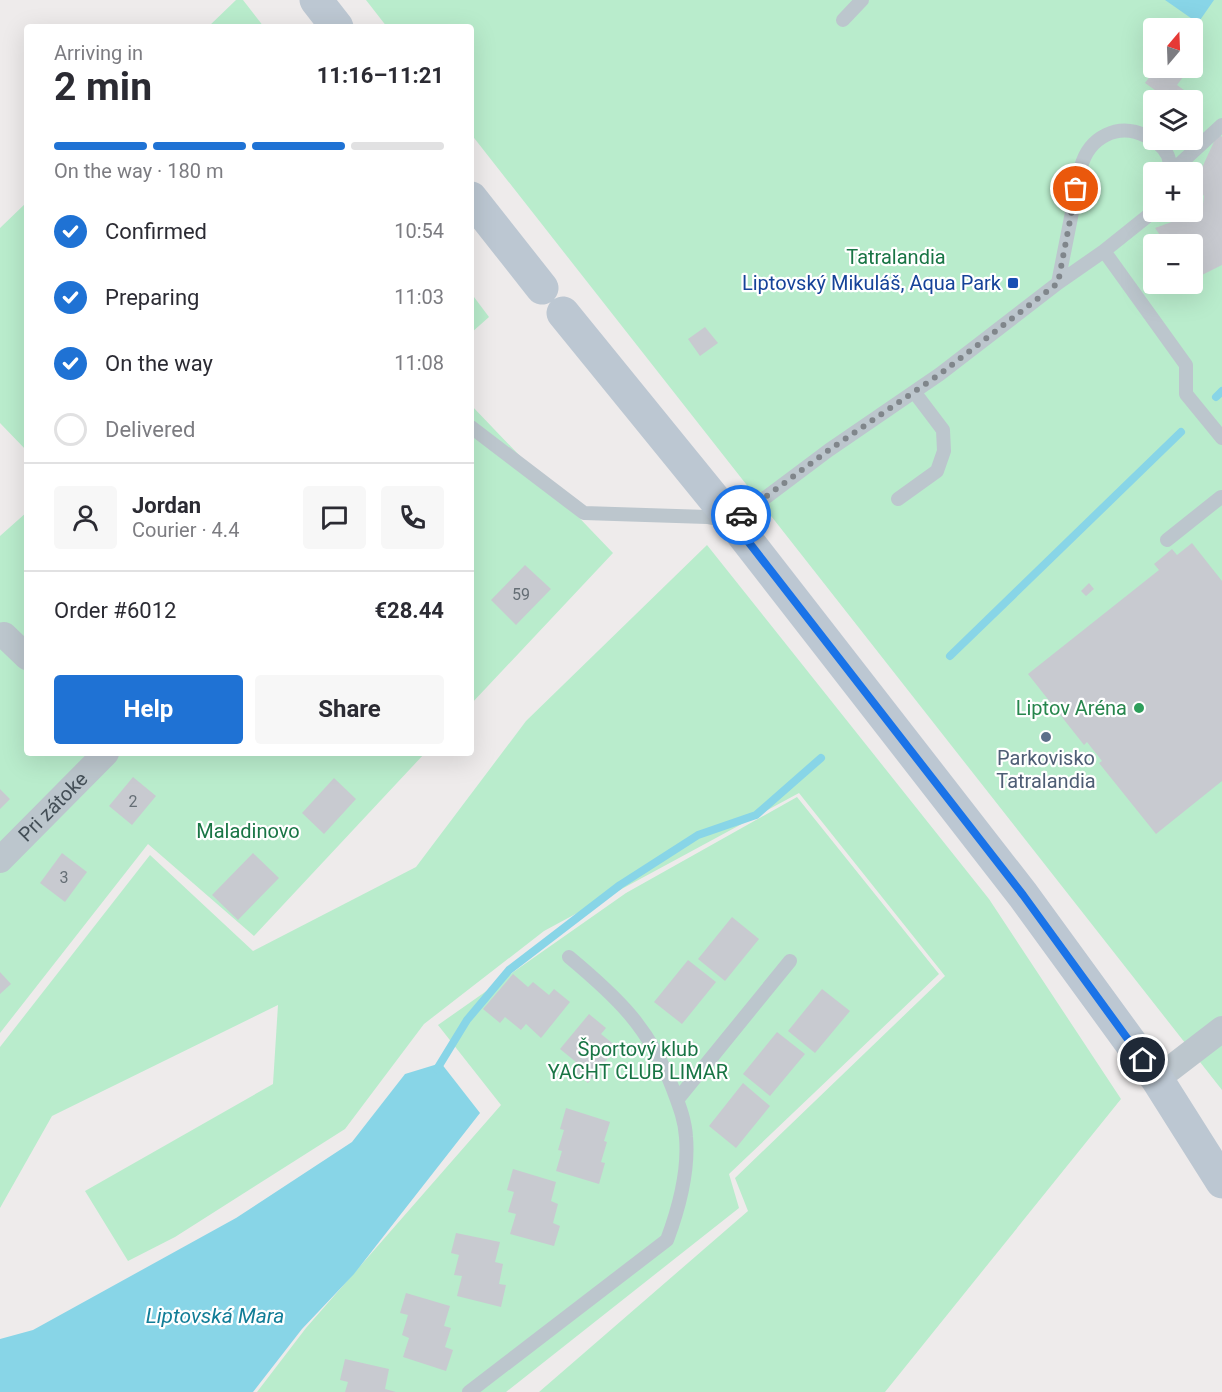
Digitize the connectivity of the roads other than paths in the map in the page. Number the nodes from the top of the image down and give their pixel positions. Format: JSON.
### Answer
{"nodes":[{"id":1,"x":316,"y":0,"type":"edge"},
{"id":2,"x":862,"y":0,"type":"edge"},
{"id":3,"x":843,"y":20,"type":"dead end"},
{"id":4,"x":335,"y":24,"type":"edge"},
{"id":5,"x":1222,"y":125,"type":"edge"},
{"id":6,"x":1169,"y":162,"type":"edge"},
{"id":7,"x":1182,"y":162,"type":"edge"},
{"id":8,"x":474,"y":202,"type":"edge"},
{"id":9,"x":1143,"y":220,"type":"edge"},
{"id":10,"x":1104,"y":252,"type":"junction"},
{"id":11,"x":1058,"y":283,"type":"junction"},
{"id":12,"x":915,"y":393,"type":"junction"},
{"id":13,"x":474,"y":429,"type":"edge"},
{"id":14,"x":1222,"y":438,"type":"edge"},
{"id":15,"x":1222,"y":498,"type":"edge"},
{"id":16,"x":898,"y":499,"type":"dead end"},
{"id":17,"x":733,"y":522,"type":"junction"},
{"id":18,"x":1167,"y":540,"type":"dead end"},
{"id":19,"x":4,"y":635,"type":"dead end"},
{"id":20,"x":24,"y":654,"type":"edge"},
{"id":21,"x":103,"y":756,"type":"edge"},
{"id":22,"x":0,"y":860,"type":"edge"},
{"id":23,"x":569,"y":957,"type":"dead end"},
{"id":24,"x":790,"y":961,"type":"dead end"},
{"id":25,"x":1222,"y":1029,"type":"edge"},
{"id":26,"x":1157,"y":1078,"type":"junction"},
{"id":27,"x":677,"y":1100,"type":"junction"},
{"id":28,"x":1222,"y":1182,"type":"edge"},
{"id":29,"x":470,"y":1392,"type":"edge"}],
"edges":[{"from":1,"to":4,"type":"main road"},
{"from":2,"to":3,"type":"lane"},
{"from":5,"to":7,"type":"lane"},
{"from":6,"to":11,"type":"lane"},
{"from":8,"to":17,"type":"main road"},
{"from":9,"to":10,"type":"lane"},
{"from":10,"to":11,"type":"lane"},
{"from":10,"to":14,"type":"lane"},
{"from":11,"to":12,"type":"lane"},
{"from":12,"to":16,"type":"lane"},
{"from":12,"to":17,"type":"lane"},
{"from":13,"to":17,"type":"lane"},
{"from":15,"to":18,"type":"lane"},
{"from":17,"to":26,"type":"main road"},
{"from":19,"to":20,"type":"street"},
{"from":21,"to":22,"type":"street","name":"Pri zátoke"},
{"from":23,"to":27,"type":"lane"},
{"from":24,"to":27,"type":"lane"},
{"from":25,"to":26,"type":"street"},
{"from":26,"to":28,"type":"main road"},
{"from":27,"to":29,"type":"lane"}]}
